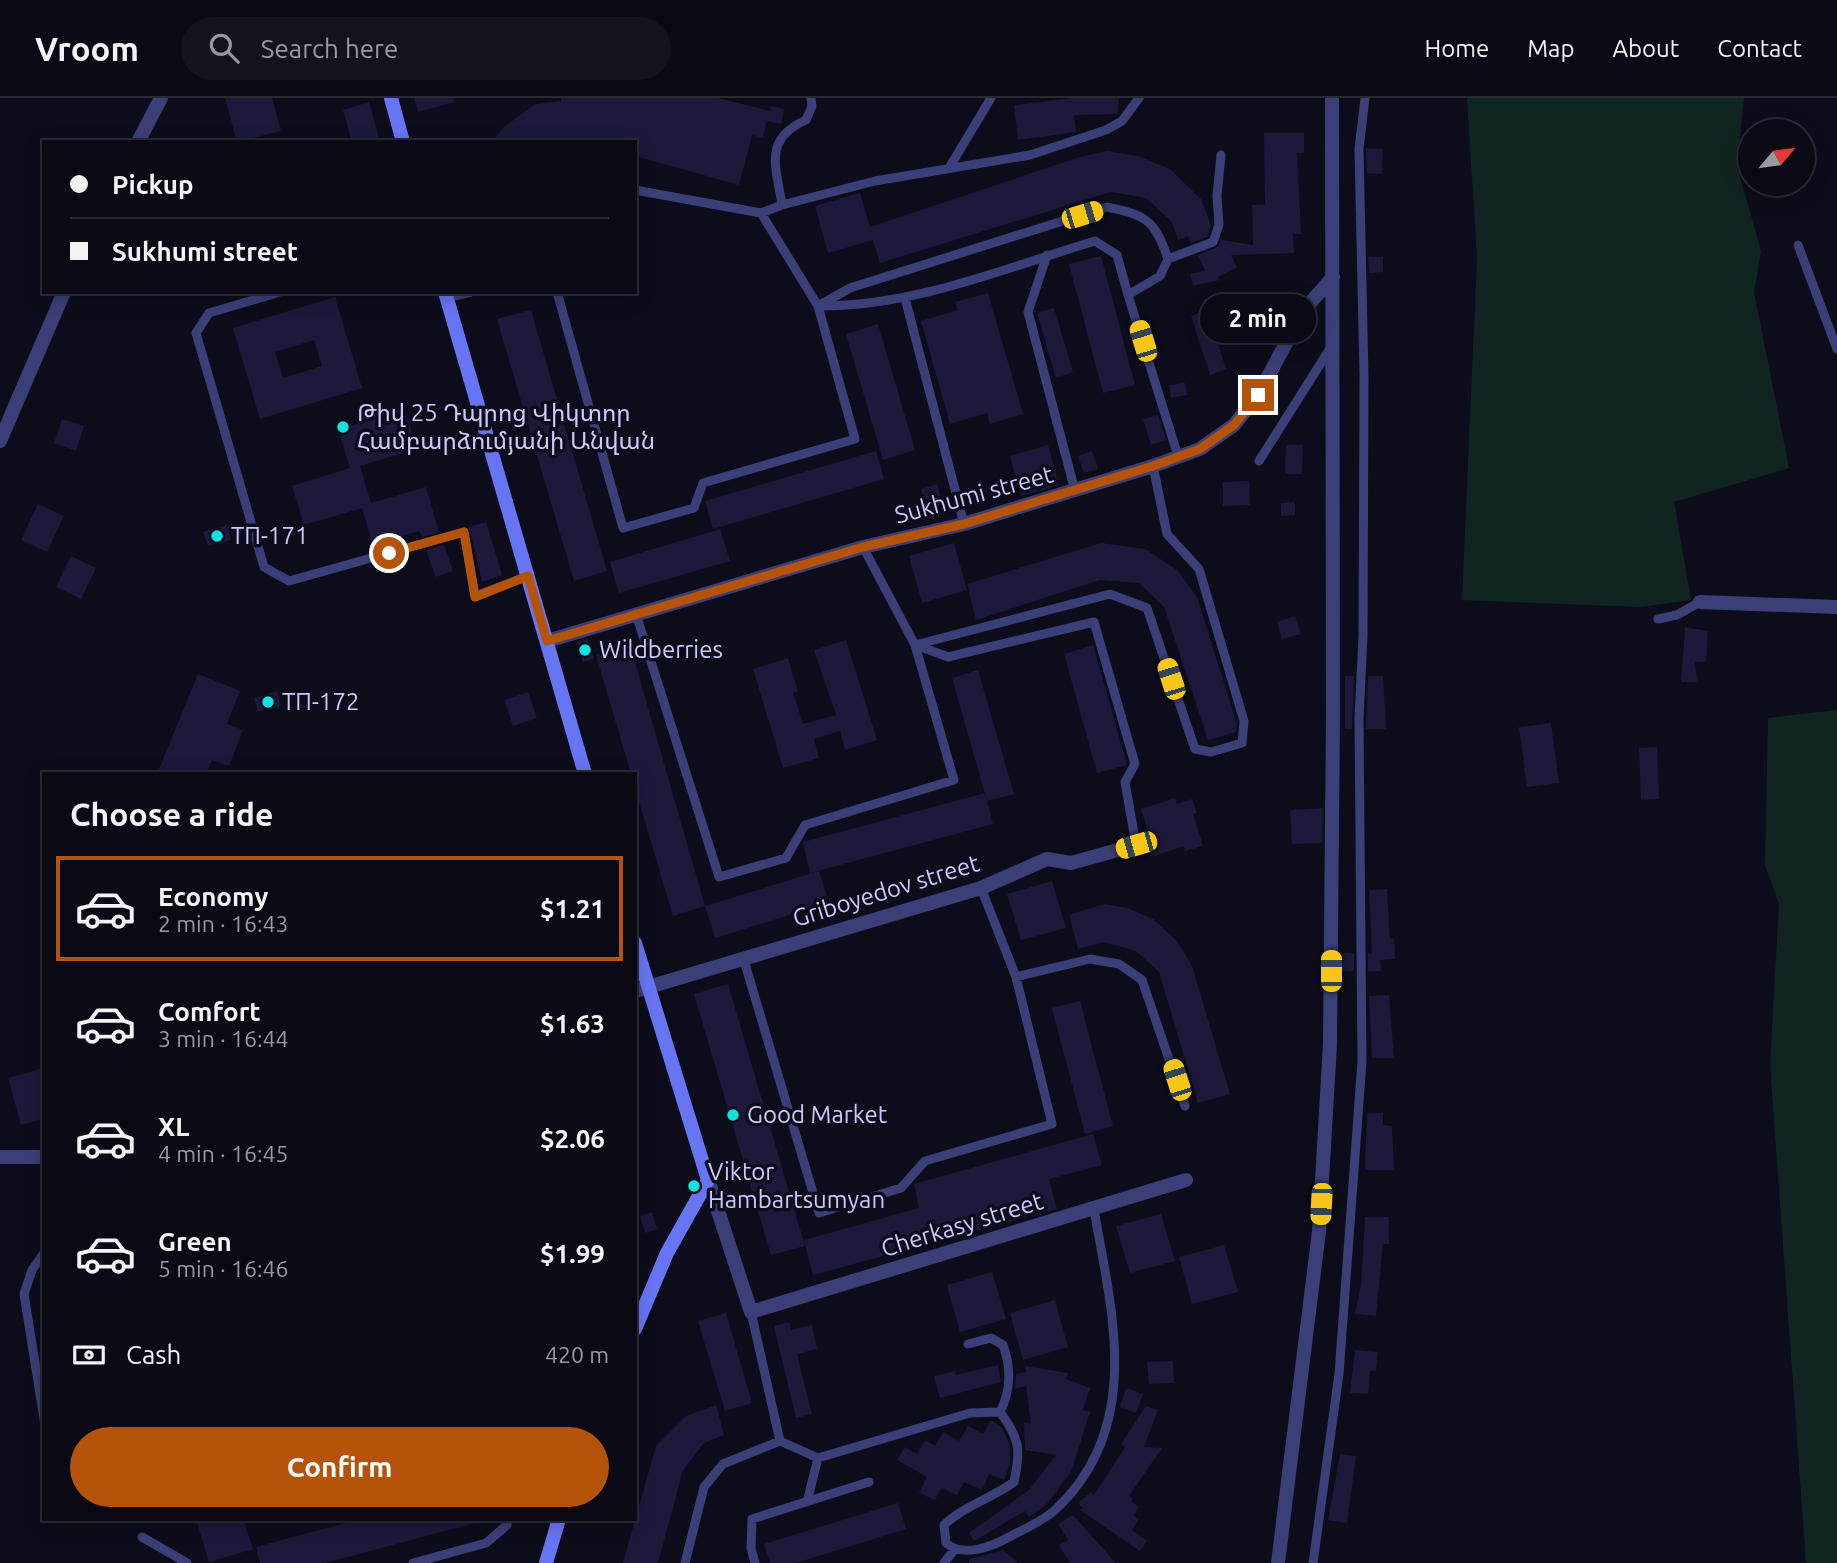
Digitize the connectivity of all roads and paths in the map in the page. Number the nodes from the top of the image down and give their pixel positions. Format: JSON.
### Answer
{"nodes":[{"id":1,"x":161,"y":98,"type":"edge"},
{"id":2,"x":391,"y":98,"type":"edge"},
{"id":3,"x":811,"y":98,"type":"edge"},
{"id":4,"x":991,"y":98,"type":"edge"},
{"id":5,"x":1139,"y":98,"type":"edge"},
{"id":6,"x":1332,"y":98,"type":"edge"},
{"id":7,"x":1365,"y":98,"type":"edge"},
{"id":8,"x":139,"y":140,"type":"edge"},
{"id":9,"x":402,"y":140,"type":"edge"},
{"id":10,"x":1221,"y":155,"type":"dead end"},
{"id":11,"x":949,"y":168,"type":"junction"},
{"id":12,"x":637,"y":190,"type":"edge"},
{"id":13,"x":782,"y":205,"type":"junction"},
{"id":14,"x":761,"y":213,"type":"junction"},
{"id":15,"x":1798,"y":245,"type":"dead end"},
{"id":16,"x":1047,"y":255,"type":"junction"},
{"id":17,"x":1168,"y":259,"type":"junction"},
{"id":18,"x":1333,"y":277,"type":"junction"},
{"id":19,"x":63,"y":294,"type":"edge"},
{"id":20,"x":273,"y":294,"type":"edge"},
{"id":21,"x":558,"y":294,"type":"edge"},
{"id":22,"x":445,"y":295,"type":"edge"},
{"id":23,"x":1128,"y":295,"type":"junction"},
{"id":24,"x":905,"y":298,"type":"junction"},
{"id":25,"x":818,"y":306,"type":"junction"},
{"id":26,"x":1332,"y":346,"type":"junction"},
{"id":27,"x":1837,"y":349,"type":"edge"},
{"id":28,"x":0,"y":440,"type":"edge"},
{"id":29,"x":1178,"y":456,"type":"junction"},
{"id":30,"x":1259,"y":461,"type":"dead end"},
{"id":31,"x":1153,"y":466,"type":"junction"},
{"id":32,"x":1075,"y":491,"type":"junction"},
{"id":33,"x":964,"y":524,"type":"junction"},
{"id":34,"x":863,"y":547,"type":"junction"},
{"id":35,"x":528,"y":576,"type":"junction"},
{"id":36,"x":1700,"y":602,"type":"joint"},
{"id":37,"x":1837,"y":607,"type":"edge"},
{"id":38,"x":636,"y":614,"type":"junction"},
{"id":39,"x":1658,"y":619,"type":"dead end"},
{"id":40,"x":547,"y":641,"type":"junction"},
{"id":41,"x":915,"y":645,"type":"junction"},
{"id":42,"x":584,"y":772,"type":"edge"},
{"id":43,"x":1136,"y":845,"type":"joint"},
{"id":44,"x":981,"y":888,"type":"junction"},
{"id":45,"x":637,"y":956,"type":"edge"},
{"id":46,"x":743,"y":957,"type":"junction"},
{"id":47,"x":1016,"y":977,"type":"junction"},
{"id":48,"x":642,"y":989,"type":"edge"},
{"id":49,"x":1185,"y":1106,"type":"dead end"},
{"id":50,"x":0,"y":1157,"type":"edge"},
{"id":51,"x":42,"y":1157,"type":"edge"},
{"id":52,"x":708,"y":1180,"type":"junction"},
{"id":53,"x":1186,"y":1180,"type":"dead end"},
{"id":54,"x":1094,"y":1209,"type":"junction"},
{"id":55,"x":42,"y":1256,"type":"edge"},
{"id":56,"x":751,"y":1312,"type":"junction"},
{"id":57,"x":637,"y":1324,"type":"edge"},
{"id":58,"x":968,"y":1344,"type":"dead end"},
{"id":59,"x":42,"y":1406,"type":"edge"},
{"id":60,"x":1000,"y":1412,"type":"junction"},
{"id":61,"x":780,"y":1441,"type":"junction"},
{"id":62,"x":818,"y":1458,"type":"junction"},
{"id":63,"x":869,"y":1482,"type":"dead end"},
{"id":64,"x":807,"y":1502,"type":"junction"},
{"id":65,"x":507,"y":1521,"type":"edge"},
{"id":66,"x":558,"y":1521,"type":"edge"},
{"id":67,"x":142,"y":1537,"type":"dead end"},
{"id":68,"x":954,"y":1550,"type":"junction"},
{"id":69,"x":187,"y":1563,"type":"edge"},
{"id":70,"x":413,"y":1563,"type":"edge"},
{"id":71,"x":546,"y":1563,"type":"edge"},
{"id":72,"x":685,"y":1563,"type":"edge"},
{"id":73,"x":755,"y":1563,"type":"edge"},
{"id":74,"x":944,"y":1563,"type":"edge"},
{"id":75,"x":1278,"y":1563,"type":"edge"},
{"id":76,"x":1313,"y":1563,"type":"edge"}],
"edges":[{"from":1,"to":8,"type":"street"},
{"from":2,"to":9,"type":"street"},
{"from":3,"to":13,"type":"lane"},
{"from":4,"to":11,"type":"lane"},
{"from":5,"to":11,"type":"lane"},
{"from":6,"to":18,"type":"street"},
{"from":7,"to":76,"type":"lane"},
{"from":10,"to":17,"type":"lane"},
{"from":11,"to":13,"type":"lane"},
{"from":12,"to":14,"type":"lane"},
{"from":13,"to":14,"type":"lane"},
{"from":14,"to":25,"type":"lane"},
{"from":15,"to":27,"type":"lane"},
{"from":16,"to":23,"type":"lane"},
{"from":16,"to":24,"type":"lane"},
{"from":16,"to":32,"type":"lane"},
{"from":17,"to":23,"type":"lane"},
{"from":17,"to":25,"type":"lane"},
{"from":18,"to":26,"type":"street"},
{"from":18,"to":29,"type":"street","name":"Sukhumi street"},
{"from":19,"to":28,"type":"street"},
{"from":20,"to":35,"type":"lane"},
{"from":21,"to":25,"type":"lane"},
{"from":22,"to":35,"type":"street"},
{"from":23,"to":29,"type":"lane"},
{"from":24,"to":25,"type":"lane"},
{"from":24,"to":33,"type":"lane"},
{"from":26,"to":30,"type":"lane"},
{"from":26,"to":75,"type":"street"},
{"from":29,"to":31,"type":"street","name":"Sukhumi street"},
{"from":31,"to":32,"type":"street","name":"Sukhumi street"},
{"from":31,"to":41,"type":"lane"},
{"from":32,"to":33,"type":"street","name":"Sukhumi street"},
{"from":33,"to":34,"type":"street","name":"Sukhumi street"},
{"from":34,"to":38,"type":"street","name":"Sukhumi street"},
{"from":34,"to":41,"type":"lane"},
{"from":35,"to":40,"type":"street"},
{"from":36,"to":37,"type":"street"},
{"from":36,"to":39,"type":"lane"},
{"from":38,"to":40,"type":"street","name":"Sukhumi street"},
{"from":38,"to":41,"type":"lane"},
{"from":40,"to":42,"type":"street"},
{"from":41,"to":43,"type":"lane"},
{"from":43,"to":44,"type":"street","name":"Griboyedov street"},
{"from":44,"to":46,"type":"street","name":"Griboyedov street"},
{"from":44,"to":47,"type":"lane"},
{"from":45,"to":48,"type":"street"},
{"from":46,"to":47,"type":"lane"},
{"from":46,"to":48,"type":"street","name":"Griboyedov street"},
{"from":47,"to":49,"type":"lane"},
{"from":48,"to":52,"type":"street"},
{"from":50,"to":51,"type":"street"},
{"from":52,"to":56,"type":"street"},
{"from":52,"to":57,"type":"street"},
{"from":53,"to":54,"type":"street","name":"Cherkasy street"},
{"from":54,"to":56,"type":"street","name":"Cherkasy street"},
{"from":54,"to":68,"type":"lane"},
{"from":55,"to":59,"type":"lane"},
{"from":56,"to":61,"type":"lane"},
{"from":58,"to":60,"type":"lane"},
{"from":60,"to":62,"type":"lane"},
{"from":60,"to":68,"type":"lane"},
{"from":61,"to":62,"type":"lane"},
{"from":61,"to":72,"type":"lane"},
{"from":62,"to":64,"type":"lane"},
{"from":63,"to":64,"type":"lane"},
{"from":64,"to":73,"type":"lane"},
{"from":65,"to":70,"type":"lane"},
{"from":66,"to":71,"type":"street"},
{"from":67,"to":69,"type":"lane"},
{"from":68,"to":74,"type":"lane"}]}
